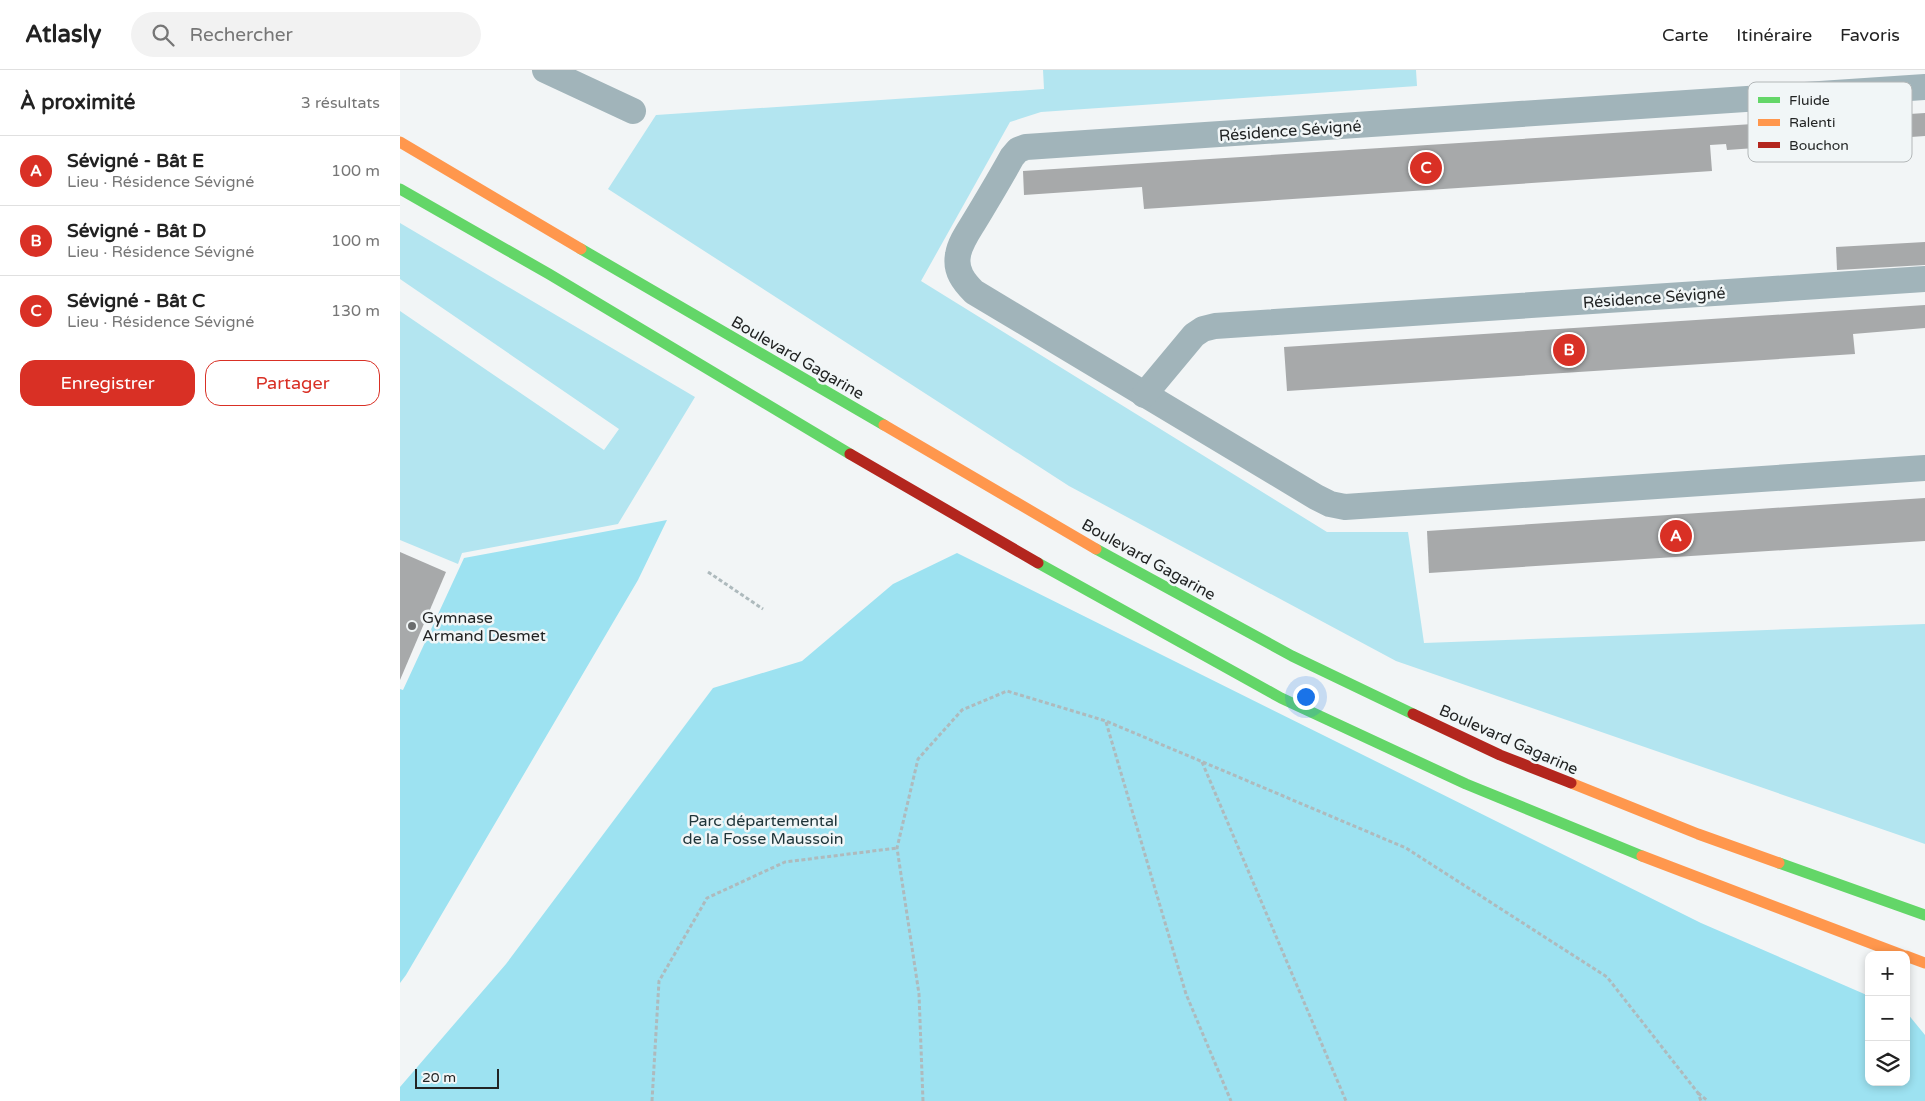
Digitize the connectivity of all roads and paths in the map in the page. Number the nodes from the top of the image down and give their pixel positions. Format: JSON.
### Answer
{"nodes":[{"id":1,"x":545,"y":70,"type":"edge"},
{"id":2,"x":1925,"y":87,"type":"edge"},
{"id":3,"x":1912,"y":88,"type":"edge"},
{"id":4,"x":1748,"y":99,"type":"edge"},
{"id":5,"x":634,"y":112,"type":"dead end"},
{"id":6,"x":400,"y":142,"type":"edge"},
{"id":7,"x":400,"y":189,"type":"edge"},
{"id":8,"x":1925,"y":279,"type":"edge"},
{"id":9,"x":1144,"y":395,"type":"junction"},
{"id":10,"x":1925,"y":468,"type":"edge"},
{"id":11,"x":708,"y":572,"type":"dead end"},
{"id":12,"x":763,"y":610,"type":"dead end"},
{"id":13,"x":1106,"y":721,"type":"junction"},
{"id":14,"x":1201,"y":762,"type":"junction"},
{"id":15,"x":898,"y":848,"type":"junction"},
{"id":16,"x":1925,"y":915,"type":"edge"},
{"id":17,"x":1891,"y":951,"type":"edge"},
{"id":18,"x":1910,"y":957,"type":"edge"},
{"id":19,"x":1925,"y":963,"type":"edge"},
{"id":20,"x":1698,"y":1093,"type":"junction"},
{"id":21,"x":652,"y":1101,"type":"edge"},
{"id":22,"x":923,"y":1101,"type":"edge"},
{"id":23,"x":1231,"y":1101,"type":"edge"},
{"id":24,"x":1346,"y":1101,"type":"edge"},
{"id":25,"x":1700,"y":1101,"type":"edge"},
{"id":26,"x":1708,"y":1101,"type":"edge"}],
"edges":[{"from":1,"to":5,"type":"street"},
{"from":2,"to":3,"type":"street","name":"Résidence Sévigné"},
{"from":4,"to":9,"type":"street","name":"Résidence Sévigné"},
{"from":6,"to":16,"type":"main road","name":"Boulevard Gagarine"},
{"from":7,"to":17,"type":"main road"},
{"from":8,"to":9,"type":"street","name":"Résidence Sévigné"},
{"from":9,"to":10,"type":"street","name":"Résidence Sévigné"},
{"from":11,"to":12,"type":"path"},
{"from":13,"to":14,"type":"path"},
{"from":13,"to":15,"type":"path"},
{"from":13,"to":23,"type":"path"},
{"from":14,"to":20,"type":"path"},
{"from":14,"to":24,"type":"path"},
{"from":15,"to":21,"type":"path"},
{"from":15,"to":22,"type":"path"},
{"from":18,"to":19,"type":"main road"},
{"from":20,"to":25,"type":"path"},
{"from":20,"to":26,"type":"path"}]}
